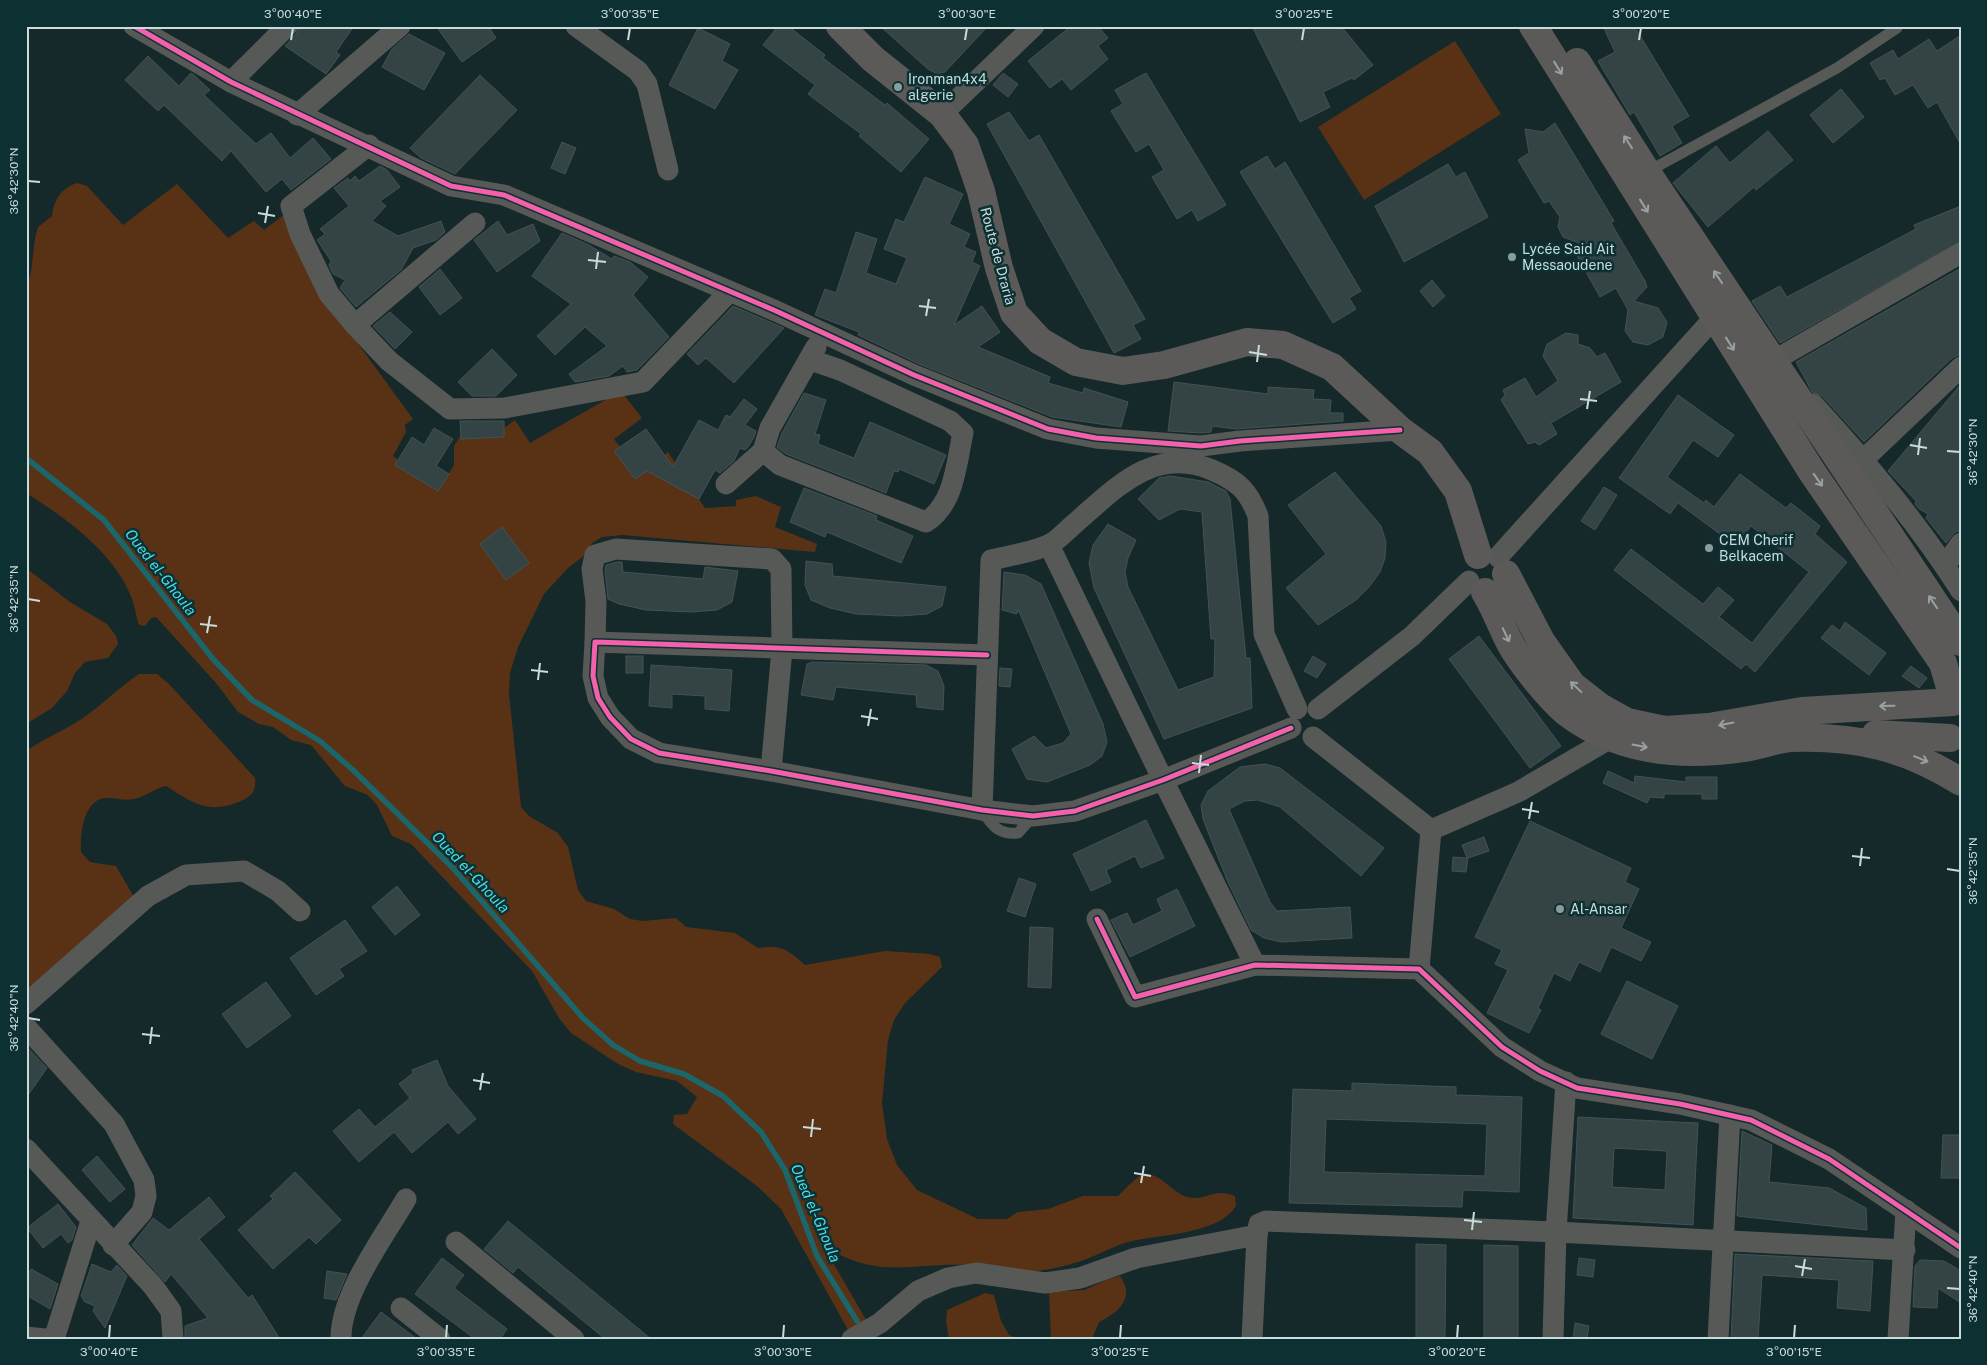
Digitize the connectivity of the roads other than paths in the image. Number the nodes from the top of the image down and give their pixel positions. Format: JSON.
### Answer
{"nodes":[{"id":1,"x":134,"y":26,"type":"edge"},
{"id":2,"x":287,"y":26,"type":"edge"},
{"id":3,"x":400,"y":26,"type":"edge"},
{"id":4,"x":576,"y":26,"type":"edge"},
{"id":5,"x":840,"y":26,"type":"edge"},
{"id":6,"x":1034,"y":26,"type":"edge"},
{"id":7,"x":1533,"y":26,"type":"edge"},
{"id":8,"x":1554,"y":26,"type":"edge"},
{"id":9,"x":1897,"y":28,"type":"dead end"},
{"id":10,"x":231,"y":82,"type":"junction"},
{"id":11,"x":297,"y":114,"type":"junction"},
{"id":12,"x":942,"y":114,"type":"junction"},
{"id":13,"x":369,"y":145,"type":"junction"},
{"id":14,"x":668,"y":170,"type":"dead end"},
{"id":15,"x":1647,"y":172,"type":"junction"},
{"id":16,"x":475,"y":223,"type":"dead end"},
{"id":17,"x":1961,"y":253,"type":"edge"},
{"id":18,"x":729,"y":292,"type":"junction"},
{"id":19,"x":1714,"y":318,"type":"junction"},
{"id":20,"x":356,"y":325,"type":"junction"},
{"id":21,"x":823,"y":333,"type":"junction"},
{"id":22,"x":811,"y":360,"type":"junction"},
{"id":23,"x":1773,"y":361,"type":"junction"},
{"id":24,"x":1961,"y":367,"type":"edge"},
{"id":25,"x":1400,"y":430,"type":"junction"},
{"id":26,"x":763,"y":451,"type":"junction"},
{"id":27,"x":1864,"y":459,"type":"junction"},
{"id":28,"x":726,"y":484,"type":"dead end"},
{"id":29,"x":1961,"y":543,"type":"edge"},
{"id":30,"x":1049,"y":544,"type":"junction"},
{"id":31,"x":1494,"y":562,"type":"junction"},
{"id":32,"x":1945,"y":566,"type":"junction"},
{"id":33,"x":1477,"y":586,"type":"junction"},
{"id":34,"x":1961,"y":590,"type":"edge"},
{"id":35,"x":596,"y":642,"type":"junction"},
{"id":36,"x":1961,"y":642,"type":"edge"},
{"id":37,"x":782,"y":649,"type":"junction"},
{"id":38,"x":987,"y":655,"type":"junction"},
{"id":39,"x":1956,"y":700,"type":"edge"},
{"id":40,"x":1318,"y":709,"type":"junction"},
{"id":41,"x":1294,"y":719,"type":"junction"},
{"id":42,"x":1314,"y":738,"type":"junction"},
{"id":43,"x":1611,"y":738,"type":"junction"},
{"id":44,"x":1790,"y":738,"type":"junction"},
{"id":45,"x":1956,"y":743,"type":"edge"},
{"id":46,"x":771,"y":771,"type":"junction"},
{"id":47,"x":1162,"y":780,"type":"junction"},
{"id":48,"x":1961,"y":782,"type":"edge"},
{"id":49,"x":982,"y":810,"type":"junction"},
{"id":50,"x":1431,"y":830,"type":"junction"},
{"id":51,"x":300,"y":912,"type":"dead end"},
{"id":52,"x":1097,"y":919,"type":"dead end"},
{"id":53,"x":1255,"y":965,"type":"junction"},
{"id":54,"x":1419,"y":969,"type":"junction"},
{"id":55,"x":26,"y":1004,"type":"edge"},
{"id":56,"x":26,"y":1027,"type":"edge"},
{"id":57,"x":1566,"y":1082,"type":"junction"},
{"id":58,"x":1730,"y":1115,"type":"junction"},
{"id":59,"x":26,"y":1149,"type":"edge"},
{"id":60,"x":406,"y":1200,"type":"dead end"},
{"id":61,"x":1906,"y":1210,"type":"junction"},
{"id":62,"x":91,"y":1221,"type":"junction"},
{"id":63,"x":1556,"y":1232,"type":"junction"},
{"id":64,"x":1257,"y":1235,"type":"junction"},
{"id":65,"x":1723,"y":1241,"type":"junction"},
{"id":66,"x":456,"y":1242,"type":"dead end"},
{"id":67,"x":113,"y":1245,"type":"junction"},
{"id":68,"x":1961,"y":1248,"type":"edge"},
{"id":69,"x":1905,"y":1250,"type":"junction"},
{"id":70,"x":401,"y":1308,"type":"dead end"},
{"id":71,"x":26,"y":1337,"type":"edge"},
{"id":72,"x":45,"y":1339,"type":"edge"},
{"id":73,"x":54,"y":1339,"type":"edge"},
{"id":74,"x":173,"y":1339,"type":"edge"},
{"id":75,"x":341,"y":1339,"type":"edge"},
{"id":76,"x":440,"y":1339,"type":"edge"},
{"id":77,"x":574,"y":1339,"type":"edge"},
{"id":78,"x":852,"y":1339,"type":"edge"},
{"id":79,"x":1252,"y":1339,"type":"edge"},
{"id":80,"x":1552,"y":1339,"type":"edge"},
{"id":81,"x":1718,"y":1339,"type":"edge"},
{"id":82,"x":1898,"y":1339,"type":"edge"}],
"edges":[{"from":1,"to":10,"type":"street"},
{"from":2,"to":10,"type":"street"},
{"from":3,"to":11,"type":"street"},
{"from":4,"to":14,"type":"street"},
{"from":5,"to":12,"type":"main road","name":"Route de Draria"},
{"from":6,"to":12,"type":"street"},
{"from":7,"to":19,"type":"main road","one_way":true},
{"from":15,"to":8,"type":"main road","one_way":true},
{"from":9,"to":15,"type":"lane"},
{"from":10,"to":11,"type":"street"},
{"from":11,"to":13,"type":"street"},
{"from":12,"to":25,"type":"main road","name":"Route de Draria"},
{"from":13,"to":18,"type":"street"},
{"from":13,"to":20,"type":"street"},
{"from":23,"to":15,"type":"main road","one_way":true},
{"from":16,"to":20,"type":"street"},
{"from":17,"to":23,"type":"street"},
{"from":18,"to":20,"type":"street"},
{"from":18,"to":21,"type":"street"},
{"from":19,"to":31,"type":"street"},
{"from":19,"to":39,"type":"main road","one_way":true},
{"from":21,"to":22,"type":"street"},
{"from":21,"to":25,"type":"street"},
{"from":22,"to":26,"type":"street"},
{"from":22,"to":26,"type":"street"},
{"from":23,"to":27,"type":"street"},
{"from":36,"to":23,"type":"main road","one_way":true},
{"from":24,"to":27,"type":"street"},
{"from":25,"to":31,"type":"main road","name":"Route de Draria"},
{"from":26,"to":28,"type":"street"},
{"from":27,"to":32,"type":"street"},
{"from":29,"to":32,"type":"street"},
{"from":30,"to":38,"type":"street"},
{"from":30,"to":41,"type":"street"},
{"from":30,"to":47,"type":"street"},
{"from":31,"to":33,"type":"main road"},
{"from":39,"to":31,"type":"main road","name":"Route de Draria","one_way":true},
{"from":32,"to":34,"type":"street"},
{"from":33,"to":40,"type":"street"},
{"from":33,"to":43,"type":"main road","one_way":true},
{"from":35,"to":37,"type":"street"},
{"from":35,"to":37,"type":"street"},
{"from":35,"to":46,"type":"street"},
{"from":37,"to":38,"type":"street"},
{"from":37,"to":46,"type":"street"},
{"from":38,"to":49,"type":"street"},
{"from":39,"to":45,"type":"main road"},
{"from":40,"to":41,"type":"street"},
{"from":40,"to":42,"type":"street"},
{"from":41,"to":42,"type":"street"},
{"from":41,"to":47,"type":"street"},
{"from":42,"to":50,"type":"street"},
{"from":43,"to":44,"type":"main road","one_way":true},
{"from":43,"to":50,"type":"street"},
{"from":44,"to":45,"type":"main road"},
{"from":44,"to":48,"type":"main road","one_way":true},
{"from":46,"to":49,"type":"street"},
{"from":47,"to":49,"type":"street"},
{"from":47,"to":53,"type":"street"},
{"from":50,"to":54,"type":"street"},
{"from":51,"to":55,"type":"street"},
{"from":52,"to":53,"type":"street"},
{"from":53,"to":54,"type":"street"},
{"from":54,"to":57,"type":"street"},
{"from":56,"to":67,"type":"street"},
{"from":57,"to":58,"type":"street"},
{"from":57,"to":63,"type":"street"},
{"from":58,"to":61,"type":"street"},
{"from":58,"to":65,"type":"street"},
{"from":59,"to":62,"type":"street"},
{"from":60,"to":75,"type":"street"},
{"from":61,"to":68,"type":"street"},
{"from":61,"to":69,"type":"street"},
{"from":62,"to":67,"type":"street"},
{"from":62,"to":73,"type":"street"},
{"from":63,"to":64,"type":"street"},
{"from":63,"to":65,"type":"street"},
{"from":63,"to":80,"type":"street"},
{"from":64,"to":78,"type":"street"},
{"from":64,"to":79,"type":"street"},
{"from":65,"to":69,"type":"street"},
{"from":65,"to":81,"type":"street"},
{"from":66,"to":77,"type":"street"},
{"from":67,"to":74,"type":"street"},
{"from":69,"to":82,"type":"street"},
{"from":70,"to":76,"type":"street"},
{"from":71,"to":72,"type":"street"}]}
